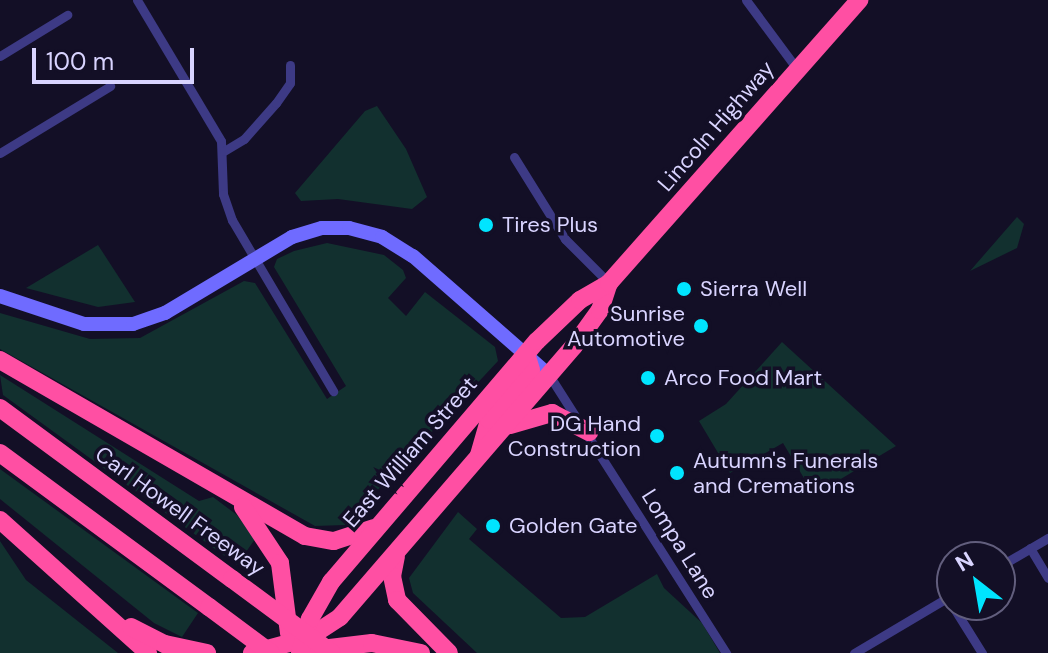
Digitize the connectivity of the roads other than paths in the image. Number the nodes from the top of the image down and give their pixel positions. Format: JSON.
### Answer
{"nodes":[{"id":1,"x":137,"y":0,"type":"edge"},
{"id":2,"x":746,"y":0,"type":"edge"},
{"id":3,"x":859,"y":0,"type":"edge"},
{"id":4,"x":67,"y":15,"type":"dead end"},
{"id":5,"x":0,"y":56,"type":"edge"},
{"id":6,"x":290,"y":65,"type":"dead end"},
{"id":7,"x":797,"y":69,"type":"junction"},
{"id":8,"x":110,"y":86,"type":"dead end"},
{"id":9,"x":224,"y":151,"type":"junction"},
{"id":10,"x":0,"y":153,"type":"edge"},
{"id":11,"x":514,"y":157,"type":"dead end"},
{"id":12,"x":253,"y":258,"type":"junction"},
{"id":13,"x":609,"y":283,"type":"junction"},
{"id":14,"x":0,"y":296,"type":"edge"},
{"id":15,"x":526,"y":354,"type":"junction"},
{"id":16,"x":0,"y":360,"type":"edge"},
{"id":17,"x":549,"y":375,"type":"junction"},
{"id":18,"x":333,"y":391,"type":"dead end"},
{"id":19,"x":0,"y":408,"type":"edge"},
{"id":20,"x":504,"y":428,"type":"junction"},
{"id":21,"x":589,"y":432,"type":"junction"},
{"id":22,"x":0,"y":453,"type":"edge"},
{"id":23,"x":479,"y":457,"type":"junction"},
{"id":24,"x":212,"y":485,"type":"junction"},
{"id":25,"x":0,"y":520,"type":"edge"},
{"id":26,"x":380,"y":525,"type":"junction"},
{"id":27,"x":1048,"y":538,"type":"edge"},
{"id":28,"x":1030,"y":548,"type":"junction"},
{"id":29,"x":397,"y":553,"type":"junction"},
{"id":30,"x":1016,"y":556,"type":"edge"},
{"id":31,"x":1048,"y":578,"type":"edge"},
{"id":32,"x":936,"y":609,"type":"edge"},
{"id":33,"x":108,"y":613,"type":"junction"},
{"id":34,"x":963,"y":621,"type":"edge"},
{"id":35,"x":297,"y":649,"type":"edge"},
{"id":36,"x":869,"y":649,"type":"edge"},
{"id":37,"x":148,"y":653,"type":"edge"},
{"id":38,"x":207,"y":653,"type":"edge"},
{"id":39,"x":252,"y":653,"type":"edge"},
{"id":40,"x":271,"y":653,"type":"edge"},
{"id":41,"x":332,"y":653,"type":"edge"},
{"id":42,"x":421,"y":653,"type":"edge"},
{"id":43,"x":449,"y":653,"type":"edge"},
{"id":44,"x":726,"y":653,"type":"edge"},
{"id":45,"x":854,"y":653,"type":"edge"},
{"id":46,"x":982,"y":653,"type":"edge"}],
"edges":[{"from":1,"to":9,"type":"street"},
{"from":2,"to":7,"type":"street"},
{"from":3,"to":7,"type":"highway","name":"Lincoln Highway"},
{"from":4,"to":5,"type":"street"},
{"from":6,"to":9,"type":"street"},
{"from":7,"to":13,"type":"highway","name":"Lincoln Highway"},
{"from":8,"to":10,"type":"street"},
{"from":9,"to":12,"type":"street"},
{"from":11,"to":13,"type":"street"},
{"from":12,"to":14,"type":"street"},
{"from":12,"to":15,"type":"street"},
{"from":12,"to":18,"type":"street"},
{"from":13,"to":15,"type":"highway","name":"Lincoln Highway"},
{"from":13,"to":17,"type":"highway","name":"Lincoln Highway"},
{"from":15,"to":17,"type":"street"},
{"from":15,"to":23,"type":"highway"},
{"from":15,"to":26,"type":"highway","name":"East William Street"},
{"from":16,"to":24,"type":"highway"},
{"from":17,"to":20,"type":"highway"},
{"from":17,"to":21,"type":"street","name":"Lompa Lane"},
{"from":19,"to":41,"type":"highway","name":"Carl Howell Freeway","bridge":true},
{"from":20,"to":21,"type":"highway"},
{"from":20,"to":23,"type":"highway"},
{"from":21,"to":44,"type":"street","name":"Lompa Lane"},
{"from":22,"to":40,"type":"highway","bridge":true},
{"from":23,"to":29,"type":"highway"},
{"from":24,"to":26,"type":"highway"},
{"from":24,"to":35,"type":"highway"},
{"from":25,"to":33,"type":"highway"},
{"from":26,"to":35,"type":"highway","name":"East William Street"},
{"from":27,"to":28,"type":"street"},
{"from":28,"to":30,"type":"street"},
{"from":28,"to":31,"type":"street"},
{"from":29,"to":35,"type":"highway"},
{"from":29,"to":43,"type":"highway"},
{"from":32,"to":36,"type":"street"},
{"from":33,"to":37,"type":"highway"},
{"from":33,"to":38,"type":"highway"},
{"from":34,"to":46,"type":"street"},
{"from":35,"to":39,"type":"highway"},
{"from":35,"to":42,"type":"highway"},
{"from":36,"to":45,"type":"street"}]}
